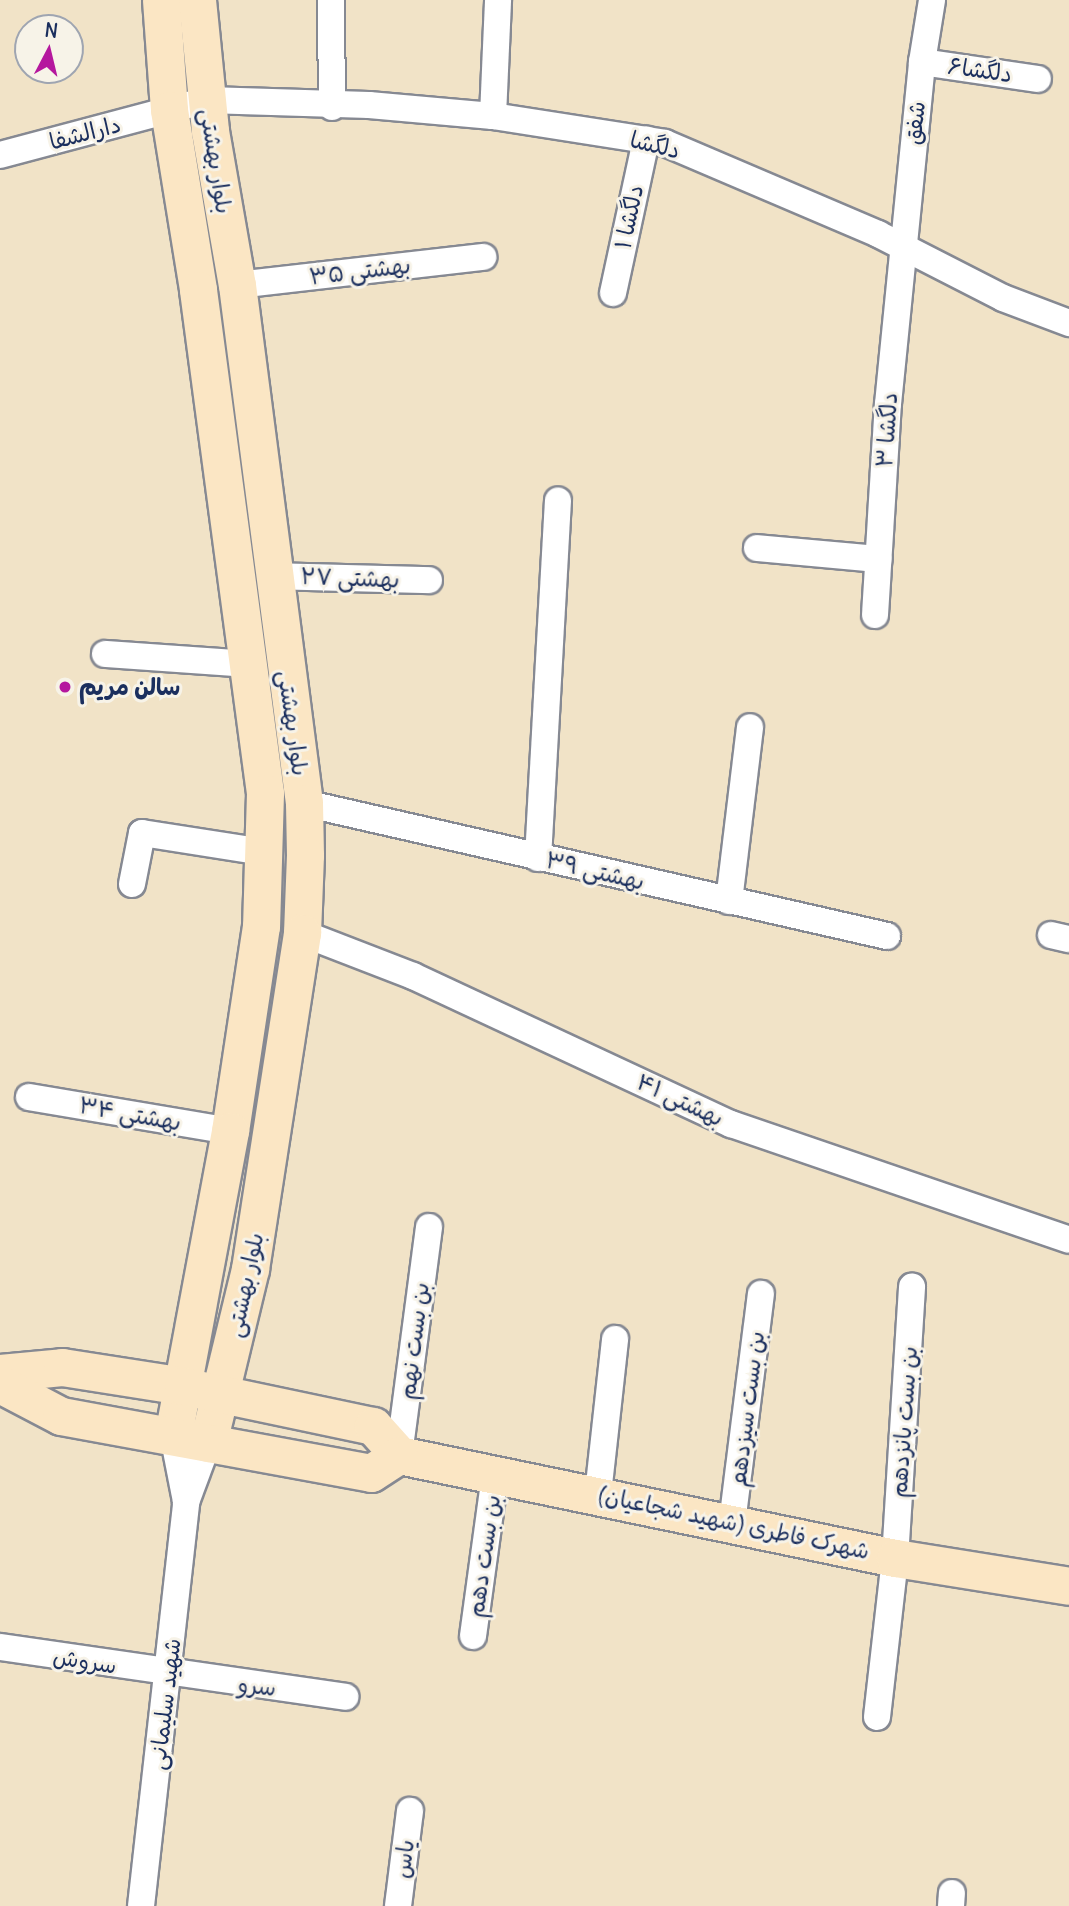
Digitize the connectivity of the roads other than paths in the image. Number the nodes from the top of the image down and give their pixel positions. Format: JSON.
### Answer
{"nodes":[{"id":1,"x":161,"y":0,"type":"edge"},
{"id":2,"x":197,"y":0,"type":"edge"},
{"id":3,"x":331,"y":0,"type":"edge"},
{"id":4,"x":498,"y":0,"type":"edge"},
{"id":5,"x":932,"y":0,"type":"edge"},
{"id":6,"x":922,"y":62,"type":"junction"},
{"id":7,"x":1038,"y":79,"type":"dead end"},
{"id":8,"x":207,"y":100,"type":"junction"},
{"id":9,"x":332,"y":107,"type":"junction"},
{"id":10,"x":169,"y":110,"type":"junction"},
{"id":11,"x":493,"y":116,"type":"junction"},
{"id":12,"x":646,"y":141,"type":"junction"},
{"id":13,"x":0,"y":155,"type":"edge"},
{"id":14,"x":903,"y":246,"type":"junction"},
{"id":15,"x":483,"y":257,"type":"dead end"},
{"id":16,"x":237,"y":285,"type":"junction"},
{"id":17,"x":613,"y":293,"type":"dead end"},
{"id":18,"x":1069,"y":323,"type":"edge"},
{"id":19,"x":558,"y":501,"type":"dead end"},
{"id":20,"x":757,"y":548,"type":"dead end"},
{"id":21,"x":879,"y":559,"type":"junction"},
{"id":22,"x":272,"y":576,"type":"junction"},
{"id":23,"x":429,"y":580,"type":"dead end"},
{"id":24,"x":875,"y":615,"type":"dead end"},
{"id":25,"x":105,"y":654,"type":"dead end"},
{"id":26,"x":247,"y":664,"type":"junction"},
{"id":27,"x":750,"y":727,"type":"dead end"},
{"id":28,"x":304,"y":803,"type":"junction"},
{"id":29,"x":263,"y":852,"type":"junction"},
{"id":30,"x":538,"y":858,"type":"junction"},
{"id":31,"x":132,"y":884,"type":"dead end"},
{"id":32,"x":729,"y":901,"type":"junction"},
{"id":33,"x":302,"y":933,"type":"junction"},
{"id":34,"x":887,"y":936,"type":"dead end"},
{"id":35,"x":29,"y":1097,"type":"dead end"},
{"id":36,"x":230,"y":1131,"type":"junction"},
{"id":37,"x":429,"y":1227,"type":"dead end"},
{"id":38,"x":1069,"y":1240,"type":"edge"},
{"id":39,"x":912,"y":1287,"type":"dead end"},
{"id":40,"x":761,"y":1294,"type":"dead end"},
{"id":41,"x":615,"y":1339,"type":"dead end"},
{"id":42,"x":0,"y":1373,"type":"edge"},
{"id":43,"x":0,"y":1384,"type":"edge"},
{"id":44,"x":183,"y":1386,"type":"junction"},
{"id":45,"x":220,"y":1395,"type":"junction"},
{"id":46,"x":191,"y":1439,"type":"junction"},
{"id":47,"x":399,"y":1455,"type":"junction"},
{"id":48,"x":495,"y":1475,"type":"junction"},
{"id":49,"x":598,"y":1494,"type":"junction"},
{"id":50,"x":186,"y":1502,"type":"junction"},
{"id":51,"x":732,"y":1523,"type":"junction"},
{"id":52,"x":895,"y":1558,"type":"junction"},
{"id":53,"x":1069,"y":1586,"type":"edge"},
{"id":54,"x":473,"y":1636,"type":"dead end"},
{"id":55,"x":0,"y":1647,"type":"edge"},
{"id":56,"x":169,"y":1675,"type":"junction"},
{"id":57,"x":345,"y":1697,"type":"dead end"},
{"id":58,"x":877,"y":1717,"type":"dead end"},
{"id":59,"x":410,"y":1811,"type":"dead end"},
{"id":60,"x":141,"y":1906,"type":"edge"},
{"id":61,"x":398,"y":1906,"type":"edge"}],
"edges":[{"from":1,"to":10,"type":"main road","name":"بلوار بهشتی"},
{"from":2,"to":8,"type":"main road","name":"بلوار بهشتی"},
{"from":3,"to":9,"type":"street"},
{"from":4,"to":11,"type":"street"},
{"from":5,"to":6,"type":"street","name":"شفق"},
{"from":6,"to":7,"type":"street","name":"دلگشا۶"},
{"from":6,"to":14,"type":"street","name":"شفق"},
{"from":8,"to":9,"type":"street","name":"دلگشا"},
{"from":8,"to":10,"type":"street","name":"دارالشفا"},
{"from":8,"to":16,"type":"main road","name":"بلوار بهشتی"},
{"from":9,"to":11,"type":"street","name":"دلگشا"},
{"from":10,"to":13,"type":"street","name":"دارالشفا"},
{"from":10,"to":26,"type":"main road","name":"بلوار بهشتی"},
{"from":11,"to":12,"type":"street","name":"دلگشا"},
{"from":12,"to":14,"type":"street","name":"دلگشا"},
{"from":12,"to":17,"type":"street","name":"دلگشا ۱"},
{"from":14,"to":18,"type":"street","name":"دلگشا"},
{"from":14,"to":21,"type":"street","name":"دلگشا ۳"},
{"from":15,"to":16,"type":"street","name":"بهشتی ۳۵"},
{"from":16,"to":22,"type":"main road","name":"بلوار بهشتی"},
{"from":19,"to":30,"type":"street"},
{"from":20,"to":21,"type":"street"},
{"from":21,"to":24,"type":"street","name":"دلگشا ۳"},
{"from":22,"to":23,"type":"street","name":"بهشتی ٣٧"},
{"from":22,"to":28,"type":"main road","name":"بلوار بهشتی"},
{"from":25,"to":26,"type":"street"},
{"from":26,"to":29,"type":"main road","name":"بلوار بهشتی"},
{"from":27,"to":32,"type":"street"},
{"from":28,"to":30,"type":"street","name":"بهشتی ۳۹"},
{"from":28,"to":33,"type":"main road","name":"بلوار بهشتی"},
{"from":29,"to":31,"type":"street"},
{"from":29,"to":36,"type":"main road","name":"بلوار بهشتی"},
{"from":30,"to":32,"type":"street","name":"بهشتی ۳۹"},
{"from":32,"to":34,"type":"street","name":"بهشتی ۳۹"},
{"from":33,"to":38,"type":"street","name":"بهشتی ۴۱"},
{"from":33,"to":45,"type":"main road","name":"بلوار بهشتی"},
{"from":35,"to":36,"type":"street","name":"بهشتی ۳۴"},
{"from":36,"to":44,"type":"main road","name":"بلوار بهشتی"},
{"from":37,"to":47,"type":"street","name":"بن بست نهم"},
{"from":39,"to":52,"type":"street","name":"بن بست پانزدهم"},
{"from":40,"to":51,"type":"street","name":"بن بست سیزدهم"},
{"from":41,"to":49,"type":"street"},
{"from":42,"to":44,"type":"main road"},
{"from":43,"to":46,"type":"main road"},
{"from":44,"to":45,"type":"main road"},
{"from":44,"to":46,"type":"main road","name":"بلوار بهشتی"},
{"from":45,"to":46,"type":"main road","name":"بلوار بهشتی"},
{"from":45,"to":47,"type":"main road"},
{"from":46,"to":47,"type":"main road"},
{"from":46,"to":50,"type":"street","name":"شهید سلیمانی"},
{"from":46,"to":50,"type":"street","name":"شهید سلیمانی"},
{"from":47,"to":48,"type":"main road","name":"شهرک فاطری (شهید شجاعیان)"},
{"from":48,"to":49,"type":"main road","name":"شهرک فاطری (شهید شجاعیان)"},
{"from":48,"to":54,"type":"street","name":"بن بست دهم"},
{"from":49,"to":51,"type":"main road","name":"شهرک فاطری (شهید شجاعیان)"},
{"from":50,"to":56,"type":"street","name":"شهید سلیمانی"},
{"from":51,"to":52,"type":"main road","name":"شهرک فاطری (شهید شجاعیان)"},
{"from":52,"to":53,"type":"main road","name":"شهرک فاطری (شهید شجاعیان)"},
{"from":52,"to":58,"type":"street","name":"بن بست پانزدهم"},
{"from":55,"to":56,"type":"street","name":"سروش"},
{"from":56,"to":57,"type":"street","name":"سرو"},
{"from":56,"to":60,"type":"street","name":"شهید سلیمانی"},
{"from":59,"to":61,"type":"street","name":"یاس"}]}
